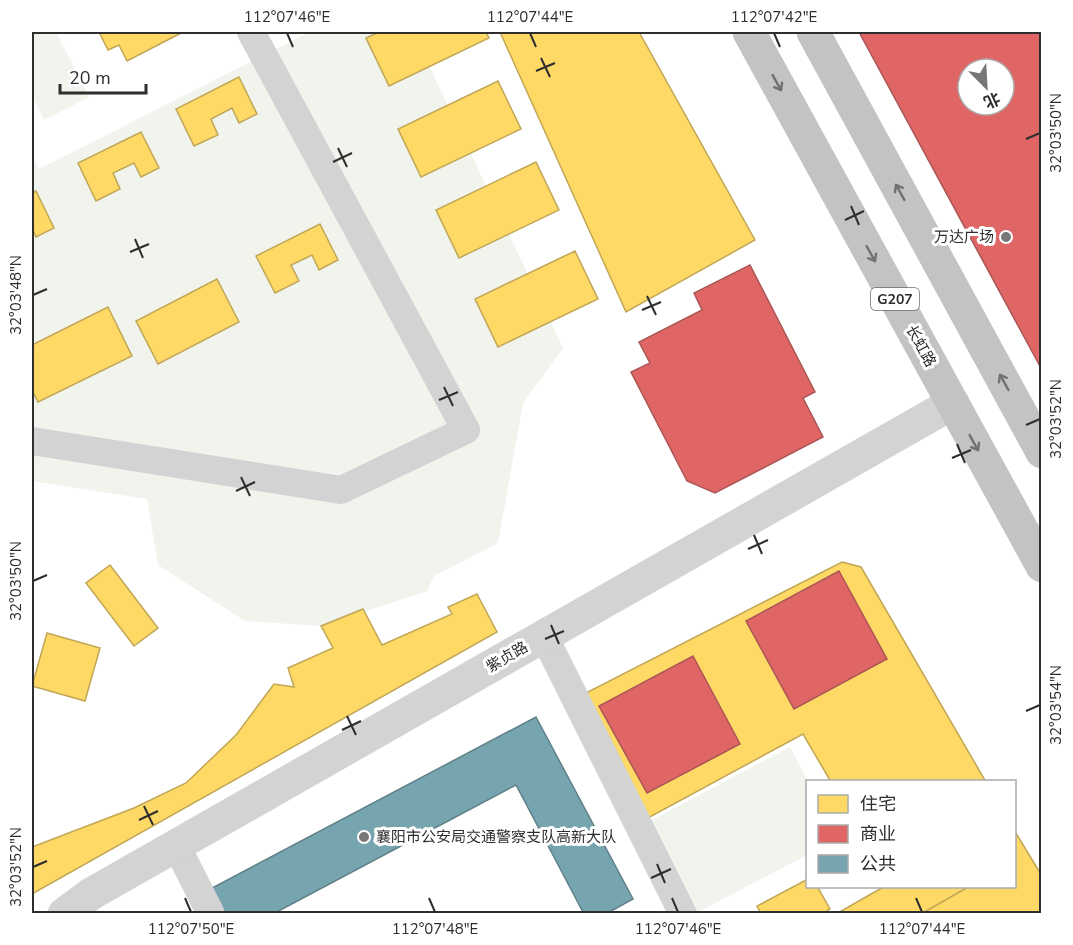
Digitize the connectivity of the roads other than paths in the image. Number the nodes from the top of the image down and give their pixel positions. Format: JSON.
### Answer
{"nodes":[{"id":1,"x":251,"y":32,"type":"edge"},
{"id":2,"x":749,"y":32,"type":"edge"},
{"id":3,"x":813,"y":32,"type":"edge"},
{"id":4,"x":953,"y":403,"type":"junction"},
{"id":5,"x":32,"y":441,"type":"edge"},
{"id":6,"x":1041,"y":452,"type":"edge"},
{"id":7,"x":1041,"y":566,"type":"edge"},
{"id":8,"x":544,"y":636,"type":"junction"},
{"id":9,"x":176,"y":845,"type":"junction"},
{"id":10,"x":64,"y":914,"type":"edge"},
{"id":11,"x":211,"y":914,"type":"edge"},
{"id":12,"x":683,"y":914,"type":"edge"}],
"edges":[{"from":1,"to":5,"type":"street"},
{"from":2,"to":4,"type":"highway","name":"长虹路","number":"G207","one_way":true},
{"from":6,"to":3,"type":"highway","one_way":true},
{"from":4,"to":7,"type":"highway","name":"长虹路","number":"G207","one_way":true},
{"from":4,"to":8,"type":"street","name":"紫贞路"},
{"from":8,"to":9,"type":"street","name":"紫贞路"},
{"from":8,"to":12,"type":"street"},
{"from":9,"to":10,"type":"street","name":"紫贞路"},
{"from":9,"to":11,"type":"street"}]}
